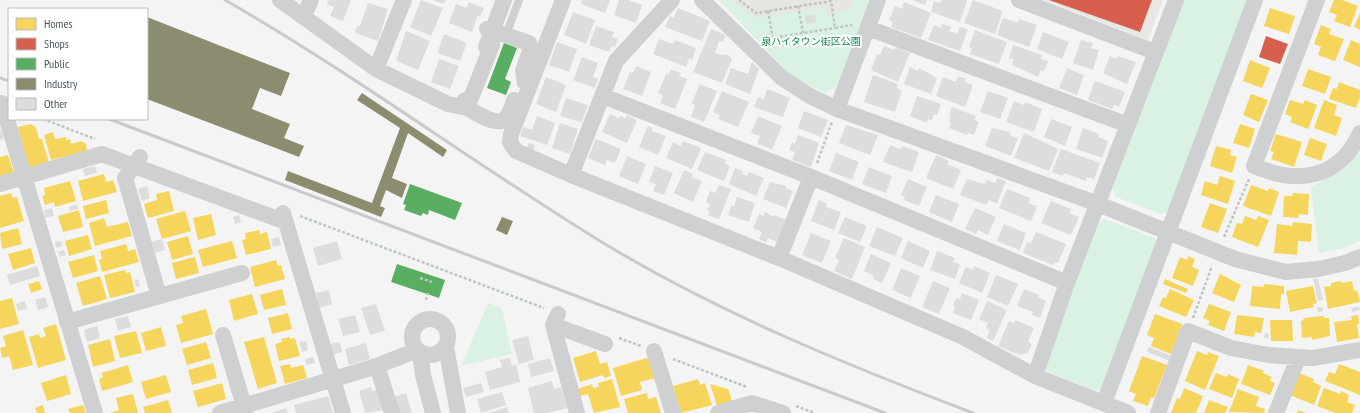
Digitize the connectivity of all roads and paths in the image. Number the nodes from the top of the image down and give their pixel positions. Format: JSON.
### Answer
{"nodes":[{"id":1,"x":280,"y":0,"type":"edge"},
{"id":2,"x":311,"y":0,"type":"edge"},
{"id":3,"x":404,"y":0,"type":"edge"},
{"id":4,"x":497,"y":0,"type":"edge"},
{"id":5,"x":504,"y":0,"type":"edge"},
{"id":6,"x":519,"y":0,"type":"edge"},
{"id":7,"x":554,"y":0,"type":"edge"},
{"id":8,"x":562,"y":0,"type":"edge"},
{"id":9,"x":672,"y":0,"type":"edge"},
{"id":10,"x":702,"y":0,"type":"edge"},
{"id":11,"x":739,"y":0,"type":"edge"},
{"id":12,"x":878,"y":0,"type":"edge"},
{"id":13,"x":1019,"y":0,"type":"edge"},
{"id":14,"x":1176,"y":0,"type":"edge"},
{"id":15,"x":1255,"y":0,"type":"edge"},
{"id":16,"x":1317,"y":0,"type":"edge"},
{"id":17,"x":798,"y":6,"type":"junction"},
{"id":18,"x":768,"y":11,"type":"junction"},
{"id":19,"x":304,"y":16,"type":"junction"},
{"id":20,"x":835,"y":28,"type":"junction"},
{"id":21,"x":868,"y":28,"type":"junction"},
{"id":22,"x":494,"y":33,"type":"junction"},
{"id":23,"x":802,"y":33,"type":"junction"},
{"id":24,"x":773,"y":38,"type":"junction"},
{"id":25,"x":745,"y":42,"type":"junction"},
{"id":26,"x":530,"y":50,"type":"junction"},
{"id":27,"x":1155,"y":52,"type":"junction"},
{"id":28,"x":376,"y":68,"type":"junction"},
{"id":29,"x":603,"y":96,"type":"junction"},
{"id":30,"x":2,"y":103,"type":"dead end"},
{"id":31,"x":462,"y":107,"type":"junction"},
{"id":32,"x":837,"y":109,"type":"junction"},
{"id":33,"x":1128,"y":125,"type":"junction"},
{"id":34,"x":507,"y":127,"type":"junction"},
{"id":35,"x":1360,"y":133,"type":"edge"},
{"id":36,"x":136,"y":162,"type":"junction"},
{"id":37,"x":571,"y":175,"type":"junction"},
{"id":38,"x":24,"y":178,"type":"junction"},
{"id":39,"x":811,"y":178,"type":"junction"},
{"id":40,"x":0,"y":184,"type":"edge"},
{"id":41,"x":1098,"y":204,"type":"junction"},
{"id":42,"x":343,"y":231,"type":"dead end"},
{"id":43,"x":1168,"y":233,"type":"junction"},
{"id":44,"x":1360,"y":257,"type":"edge"},
{"id":45,"x":779,"y":258,"type":"junction"},
{"id":46,"x":242,"y":273,"type":"dead end"},
{"id":47,"x":420,"y":278,"type":"dead end"},
{"id":48,"x":432,"y":282,"type":"dead end"},
{"id":49,"x":1067,"y":283,"type":"junction"},
{"id":50,"x":428,"y":293,"type":"dead end"},
{"id":51,"x":506,"y":294,"type":"dead end"},
{"id":52,"x":159,"y":296,"type":"junction"},
{"id":53,"x":426,"y":300,"type":"dead end"},
{"id":54,"x":67,"y":322,"type":"junction"},
{"id":55,"x":223,"y":335,"type":"dead end"},
{"id":56,"x":605,"y":344,"type":"dead end"},
{"id":57,"x":446,"y":347,"type":"junction"},
{"id":58,"x":1360,"y":350,"type":"edge"},
{"id":59,"x":419,"y":351,"type":"junction"},
{"id":60,"x":654,"y":351,"type":"dead end"},
{"id":61,"x":1298,"y":358,"type":"junction"},
{"id":62,"x":377,"y":366,"type":"junction"},
{"id":63,"x":423,"y":375,"type":"junction"},
{"id":64,"x":1035,"y":376,"type":"junction"},
{"id":65,"x":332,"y":378,"type":"junction"},
{"id":66,"x":1104,"y":403,"type":"junction"},
{"id":67,"x":245,"y":410,"type":"edge"},
{"id":68,"x":776,"y":412,"type":"edge"},
{"id":69,"x":95,"y":413,"type":"edge"},
{"id":70,"x":220,"y":413,"type":"edge"},
{"id":71,"x":343,"y":413,"type":"edge"},
{"id":72,"x":392,"y":413,"type":"edge"},
{"id":73,"x":428,"y":413,"type":"edge"},
{"id":74,"x":433,"y":413,"type":"edge"},
{"id":75,"x":458,"y":413,"type":"edge"},
{"id":76,"x":577,"y":413,"type":"edge"},
{"id":77,"x":673,"y":413,"type":"edge"},
{"id":78,"x":718,"y":413,"type":"edge"},
{"id":79,"x":1128,"y":413,"type":"edge"},
{"id":80,"x":1158,"y":413,"type":"edge"},
{"id":81,"x":1276,"y":413,"type":"edge"}],
"edges":[{"from":1,"to":19,"type":"street"},
{"from":2,"to":19,"type":"street"},
{"from":3,"to":28,"type":"street"},
{"from":4,"to":22,"type":"street"},
{"from":5,"to":22,"type":"street"},
{"from":6,"to":22,"type":"lane"},
{"from":7,"to":26,"type":"street"},
{"from":8,"to":34,"type":"street"},
{"from":9,"to":29,"type":"street"},
{"from":10,"to":25,"type":"street"},
{"from":11,"to":18,"type":"path"},
{"from":12,"to":21,"type":"street"},
{"from":13,"to":27,"type":"street"},
{"from":14,"to":27,"type":"street"},
{"from":15,"to":43,"type":"street"},
{"from":16,"to":35,"type":"street"},
{"from":17,"to":18,"type":"path"},
{"from":17,"to":20,"type":"path"},
{"from":17,"to":23,"type":"path"},
{"from":18,"to":24,"type":"path"},
{"from":19,"to":28,"type":"street"},
{"from":20,"to":21,"type":"path"},
{"from":20,"to":23,"type":"path"},
{"from":21,"to":32,"type":"street"},
{"from":21,"to":33,"type":"street"},
{"from":22,"to":26,"type":"street"},
{"from":22,"to":31,"type":"street"},
{"from":23,"to":24,"type":"path"},
{"from":24,"to":25,"type":"path"},
{"from":25,"to":32,"type":"street"},
{"from":26,"to":34,"type":"street"},
{"from":27,"to":33,"type":"street"},
{"from":28,"to":31,"type":"street"},
{"from":29,"to":37,"type":"street"},
{"from":29,"to":39,"type":"street"},
{"from":30,"to":38,"type":"street"},
{"from":31,"to":34,"type":"street"},
{"from":32,"to":39,"type":"path"},
{"from":32,"to":41,"type":"street"},
{"from":33,"to":41,"type":"street"},
{"from":34,"to":37,"type":"street"},
{"from":36,"to":38,"type":"street"},
{"from":36,"to":52,"type":"street"},
{"from":36,"to":65,"type":"street"},
{"from":37,"to":45,"type":"street"},
{"from":38,"to":40,"type":"street"},
{"from":38,"to":54,"type":"street"},
{"from":39,"to":45,"type":"street"},
{"from":39,"to":49,"type":"street"},
{"from":41,"to":43,"type":"street"},
{"from":41,"to":49,"type":"street"},
{"from":42,"to":51,"type":"path"},
{"from":43,"to":44,"type":"street"},
{"from":43,"to":66,"type":"street"},
{"from":45,"to":64,"type":"street"},
{"from":46,"to":52,"type":"street"},
{"from":47,"to":48,"type":"path"},
{"from":49,"to":64,"type":"street"},
{"from":50,"to":53,"type":"path"},
{"from":52,"to":54,"type":"street"},
{"from":54,"to":69,"type":"street"},
{"from":55,"to":67,"type":"street"},
{"from":56,"to":76,"type":"street"},
{"from":57,"to":59,"type":"street"},
{"from":57,"to":59,"type":"street"},
{"from":57,"to":75,"type":"street"},
{"from":58,"to":61,"type":"street"},
{"from":59,"to":62,"type":"street"},
{"from":59,"to":63,"type":"street"},
{"from":60,"to":77,"type":"street"},
{"from":61,"to":80,"type":"street"},
{"from":61,"to":81,"type":"street"},
{"from":62,"to":65,"type":"street"},
{"from":62,"to":72,"type":"street"},
{"from":63,"to":73,"type":"street"},
{"from":63,"to":74,"type":"street"},
{"from":64,"to":66,"type":"street"},
{"from":65,"to":67,"type":"street"},
{"from":65,"to":71,"type":"street"},
{"from":66,"to":79,"type":"street"},
{"from":67,"to":70,"type":"street"},
{"from":68,"to":78,"type":"street"}]}
